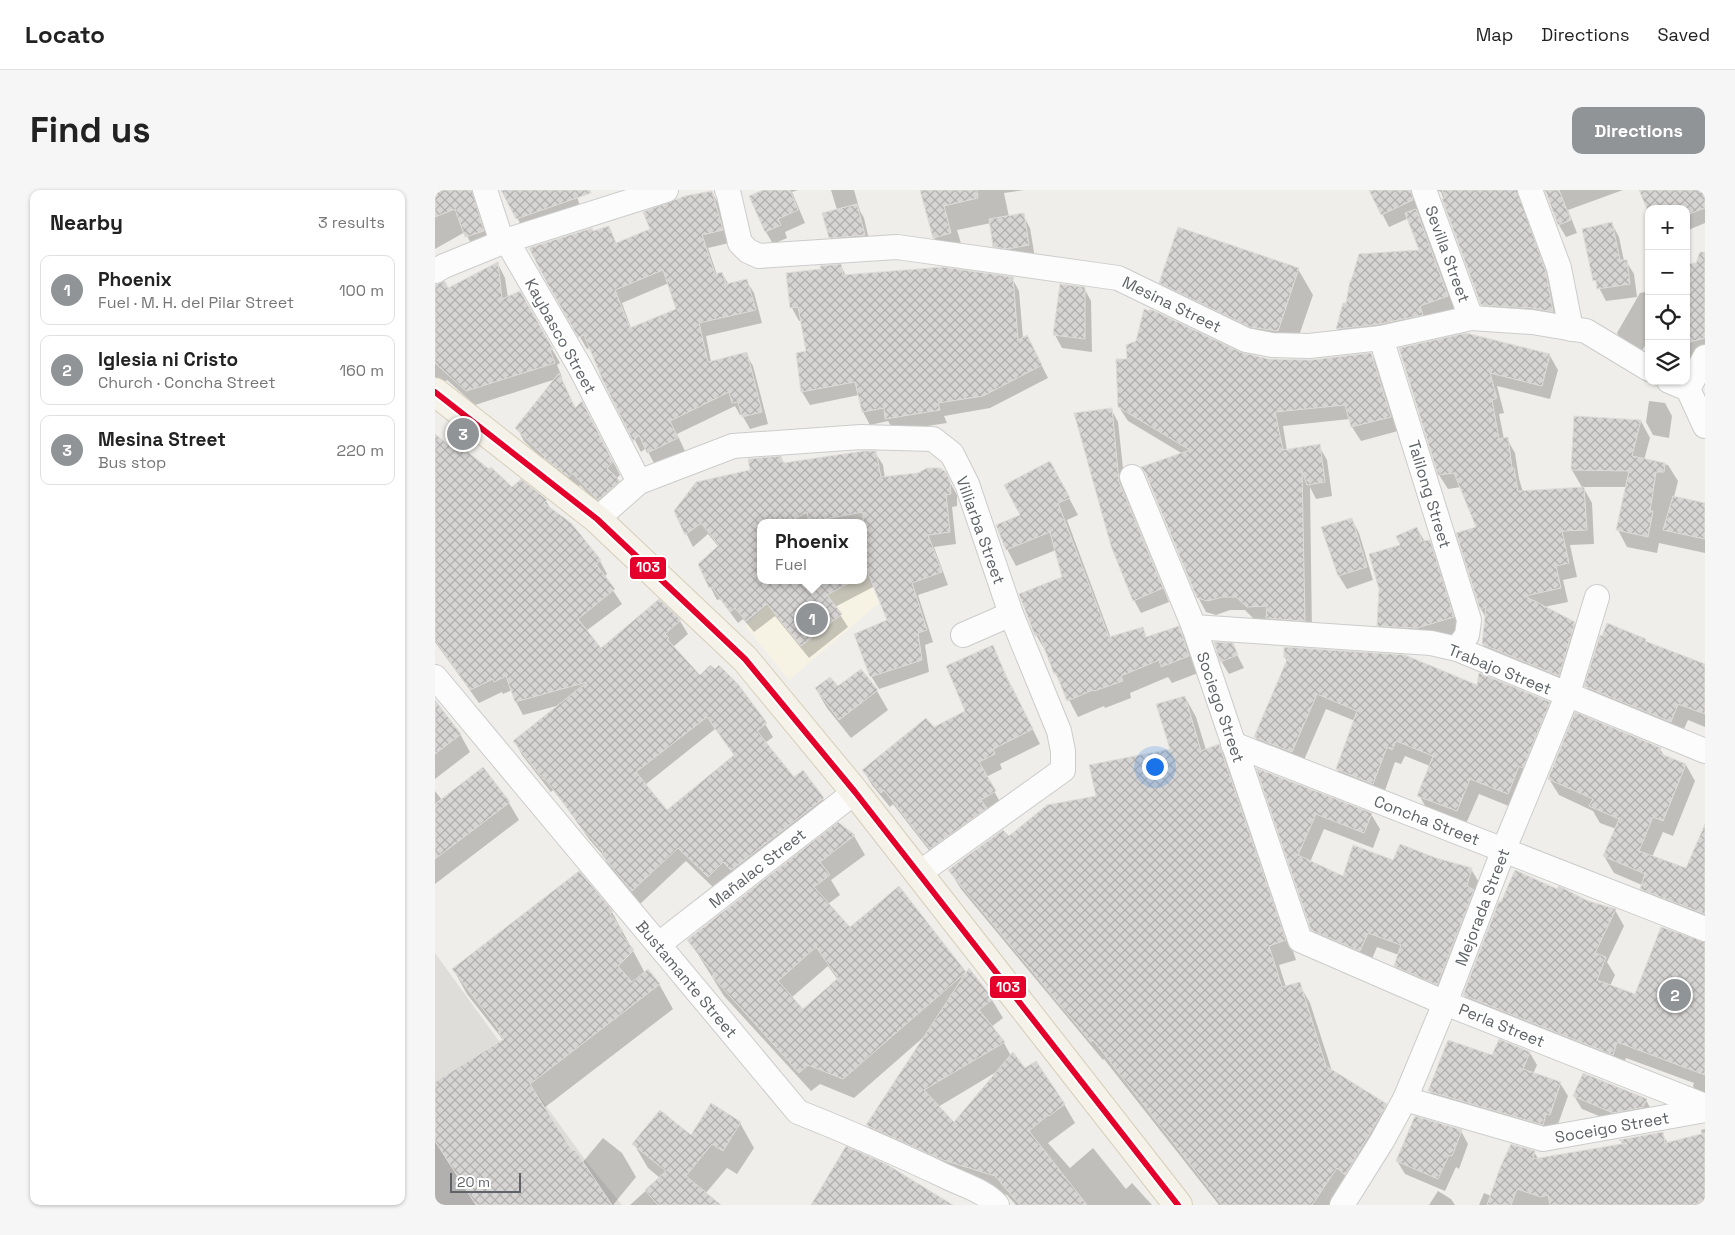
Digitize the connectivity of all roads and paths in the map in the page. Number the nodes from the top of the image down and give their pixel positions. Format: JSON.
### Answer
{"nodes":[{"id":1,"x":485,"y":190,"type":"edge"},
{"id":2,"x":666,"y":190,"type":"edge"},
{"id":3,"x":727,"y":190,"type":"edge"},
{"id":4,"x":1424,"y":190,"type":"edge"},
{"id":5,"x":1530,"y":190,"type":"edge"},
{"id":6,"x":505,"y":240,"type":"junction"},
{"id":7,"x":435,"y":271,"type":"edge"},
{"id":8,"x":1471,"y":318,"type":"junction"},
{"id":9,"x":1571,"y":329,"type":"junction"},
{"id":10,"x":1381,"y":338,"type":"junction"},
{"id":11,"x":1705,"y":357,"type":"edge"},
{"id":12,"x":1645,"y":367,"type":"edge"},
{"id":13,"x":1690,"y":373,"type":"edge"},
{"id":14,"x":1678,"y":385,"type":"edge"},
{"id":15,"x":435,"y":392,"type":"edge"},
{"id":16,"x":1705,"y":426,"type":"edge"},
{"id":17,"x":1132,"y":478,"type":"dead end"},
{"id":18,"x":639,"y":482,"type":"junction"},
{"id":19,"x":597,"y":519,"type":"junction"},
{"id":20,"x":1597,"y":597,"type":"dead end"},
{"id":21,"x":1011,"y":614,"type":"junction"},
{"id":22,"x":1194,"y":627,"type":"junction"},
{"id":23,"x":963,"y":635,"type":"dead end"},
{"id":24,"x":1457,"y":649,"type":"junction"},
{"id":25,"x":435,"y":677,"type":"edge"},
{"id":26,"x":1567,"y":696,"type":"junction"},
{"id":27,"x":1233,"y":744,"type":"junction"},
{"id":28,"x":1705,"y":751,"type":"edge"},
{"id":29,"x":855,"y":792,"type":"junction"},
{"id":30,"x":1504,"y":849,"type":"junction"},
{"id":31,"x":918,"y":874,"type":"junction"},
{"id":32,"x":1705,"y":929,"type":"edge"},
{"id":33,"x":1300,"y":940,"type":"joint"},
{"id":34,"x":659,"y":944,"type":"junction"},
{"id":35,"x":1445,"y":1003,"type":"junction"},
{"id":36,"x":1405,"y":1099,"type":"junction"},
{"id":37,"x":1705,"y":1106,"type":"edge"},
{"id":38,"x":1705,"y":1110,"type":"edge"},
{"id":39,"x":997,"y":1205,"type":"edge"},
{"id":40,"x":1178,"y":1205,"type":"edge"},
{"id":41,"x":1342,"y":1205,"type":"edge"}],
"edges":[{"from":1,"to":6,"type":"street","name":"Kaybasco Street"},
{"from":2,"to":6,"type":"street"},
{"from":3,"to":10,"type":"street","name":"Mesina Street"},
{"from":4,"to":8,"type":"street","name":"Sevilla Street"},
{"from":5,"to":9,"type":"street"},
{"from":6,"to":7,"type":"street"},
{"from":6,"to":18,"type":"street","name":"Kaybasco Street"},
{"from":8,"to":9,"type":"street","name":"Mesina Street"},
{"from":8,"to":10,"type":"street","name":"Mesina Street"},
{"from":9,"to":12,"type":"street","name":"Mesina Street"},
{"from":10,"to":24,"type":"street","name":"Talilong Street"},
{"from":11,"to":13,"type":"street"},
{"from":14,"to":16,"type":"street"},
{"from":15,"to":19,"type":"main road"},
{"from":17,"to":22,"type":"street","name":"Sociego Street"},
{"from":18,"to":19,"type":"street","name":"Villiarba Street"},
{"from":18,"to":21,"type":"street","name":"Villiarba Street"},
{"from":19,"to":29,"type":"main road"},
{"from":20,"to":26,"type":"street","name":"Mejorada Street"},
{"from":21,"to":23,"type":"street"},
{"from":21,"to":31,"type":"street","name":"Villiarba Street"},
{"from":22,"to":24,"type":"street","name":"Trabajo Street"},
{"from":22,"to":27,"type":"street","name":"Sociego Street"},
{"from":24,"to":26,"type":"street","name":"Trabajo Street"},
{"from":25,"to":34,"type":"street","name":"Bustamante Street"},
{"from":26,"to":28,"type":"street","name":"Trabajo Street"},
{"from":26,"to":30,"type":"street","name":"Mejorada Street"},
{"from":27,"to":30,"type":"street","name":"Concha Street"},
{"from":27,"to":33,"type":"street","name":"Sociego Street"},
{"from":29,"to":31,"type":"main road"},
{"from":29,"to":34,"type":"street","name":"Mañalac Street"},
{"from":30,"to":32,"type":"street","name":"Concha Street"},
{"from":30,"to":35,"type":"street","name":"Mejorada Street"},
{"from":31,"to":40,"type":"main road"},
{"from":33,"to":35,"type":"street","name":"Perla Street"},
{"from":34,"to":39,"type":"street","name":"Bustamante Street"},
{"from":35,"to":36,"type":"street","name":"Mejorada Street"},
{"from":35,"to":37,"type":"street","name":"Perla Street"},
{"from":36,"to":38,"type":"street","name":"Soceigo Street"},
{"from":36,"to":41,"type":"street","name":"Mejorada Street"}]}
